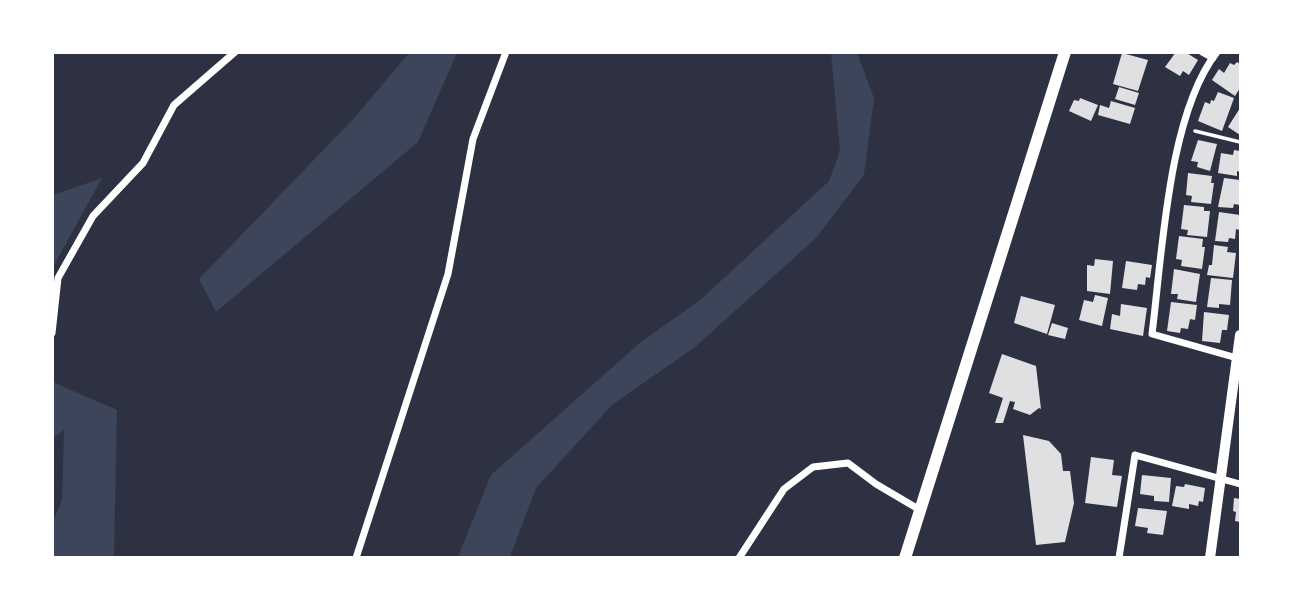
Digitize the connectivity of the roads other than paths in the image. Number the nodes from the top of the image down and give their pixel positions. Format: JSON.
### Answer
{"nodes":[{"id":1,"x":235,"y":52,"type":"edge"},
{"id":2,"x":506,"y":52,"type":"edge"},
{"id":3,"x":1065,"y":52,"type":"edge"},
{"id":4,"x":1202,"y":52,"type":"edge"},
{"id":5,"x":1215,"y":55,"type":"edge"},
{"id":6,"x":52,"y":333,"type":"edge"},
{"id":7,"x":1241,"y":335,"type":"edge"},
{"id":8,"x":1237,"y":358,"type":"junction"},
{"id":9,"x":1221,"y":479,"type":"junction"},
{"id":10,"x":1241,"y":484,"type":"edge"},
{"id":11,"x":920,"y":510,"type":"junction"},
{"id":12,"x":356,"y":558,"type":"edge"},
{"id":13,"x":739,"y":558,"type":"edge"},
{"id":14,"x":905,"y":558,"type":"edge"},
{"id":15,"x":1119,"y":558,"type":"edge"},
{"id":16,"x":1210,"y":558,"type":"edge"}],
"edges":[{"from":1,"to":6,"type":"street"},
{"from":2,"to":12,"type":"street"},
{"from":3,"to":11,"type":"main road"},
{"from":4,"to":5,"type":"street"},
{"from":5,"to":8,"type":"street"},
{"from":7,"to":8,"type":"street"},
{"from":8,"to":9,"type":"street"},
{"from":9,"to":10,"type":"street"},
{"from":9,"to":15,"type":"street"},
{"from":9,"to":16,"type":"street"},
{"from":11,"to":13,"type":"street"},
{"from":11,"to":14,"type":"main road"}]}
